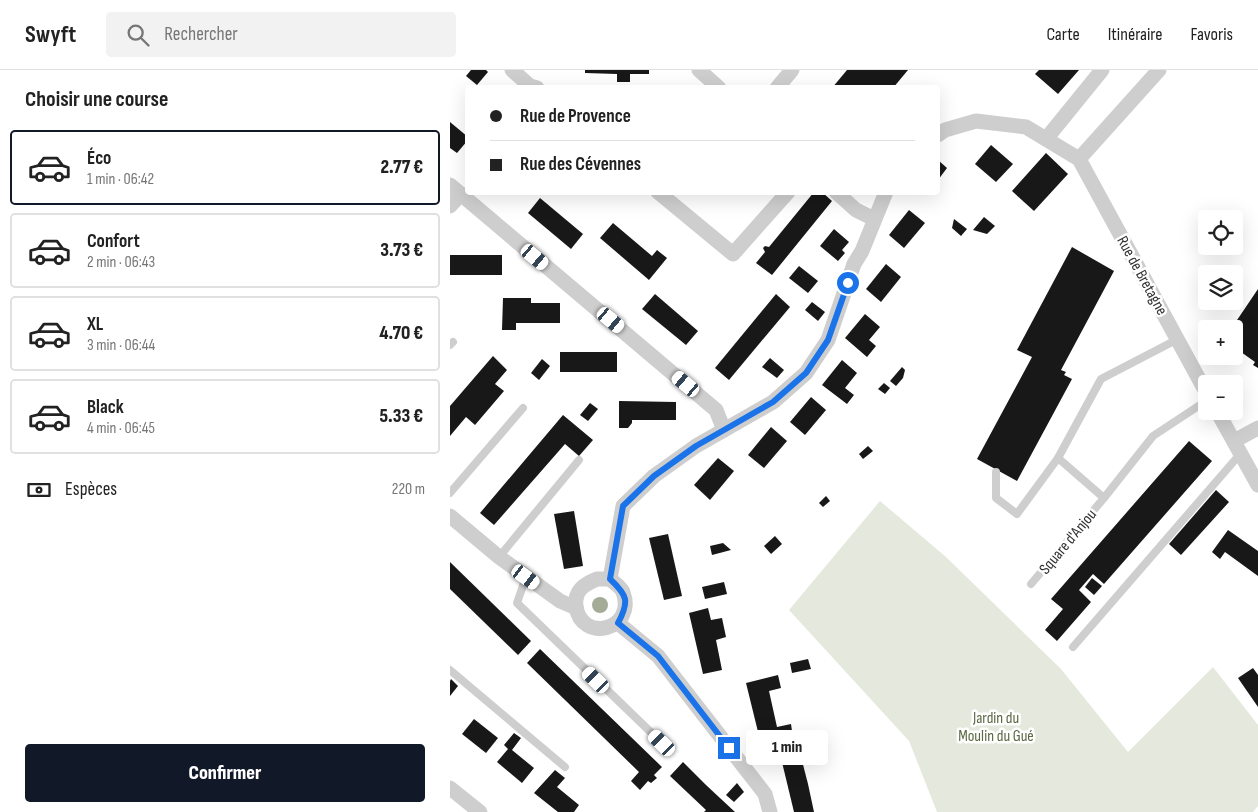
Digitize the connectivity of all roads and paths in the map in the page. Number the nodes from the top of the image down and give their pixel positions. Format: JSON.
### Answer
{"nodes":[{"id":1,"x":512,"y":70,"type":"edge"},
{"id":2,"x":699,"y":70,"type":"edge"},
{"id":3,"x":792,"y":70,"type":"edge"},
{"id":4,"x":1102,"y":70,"type":"edge"},
{"id":5,"x":1158,"y":70,"type":"edge"},
{"id":6,"x":530,"y":85,"type":"edge"},
{"id":7,"x":716,"y":85,"type":"edge"},
{"id":8,"x":780,"y":85,"type":"edge"},
{"id":9,"x":940,"y":134,"type":"edge"},
{"id":10,"x":1046,"y":139,"type":"junction"},
{"id":11,"x":1079,"y":159,"type":"junction"},
{"id":12,"x":455,"y":189,"type":"edge"},
{"id":13,"x":662,"y":195,"type":"edge"},
{"id":14,"x":785,"y":195,"type":"edge"},
{"id":15,"x":839,"y":195,"type":"edge"},
{"id":16,"x":885,"y":195,"type":"edge"},
{"id":17,"x":450,"y":206,"type":"edge"},
{"id":18,"x":874,"y":219,"type":"junction"},
{"id":19,"x":1178,"y":339,"type":"junction"},
{"id":20,"x":1198,"y":377,"type":"edge"},
{"id":21,"x":1198,"y":406,"type":"edge"},
{"id":22,"x":523,"y":408,"type":"dead end"},
{"id":23,"x":1222,"y":420,"type":"edge"},
{"id":24,"x":1258,"y":428,"type":"edge"},
{"id":25,"x":724,"y":430,"type":"junction"},
{"id":26,"x":1237,"y":447,"type":"junction"},
{"id":27,"x":1058,"y":458,"type":"junction"},
{"id":28,"x":579,"y":460,"type":"dead end"},
{"id":29,"x":996,"y":472,"type":"dead end"},
{"id":30,"x":1258,"y":485,"type":"edge"},
{"id":31,"x":450,"y":493,"type":"edge"},
{"id":32,"x":1104,"y":498,"type":"junction"},
{"id":33,"x":450,"y":516,"type":"edge"},
{"id":34,"x":499,"y":557,"type":"junction"},
{"id":35,"x":526,"y":577,"type":"junction"},
{"id":36,"x":610,"y":579,"type":"junction"},
{"id":37,"x":1031,"y":584,"type":"dead end"},
{"id":38,"x":576,"y":608,"type":"junction"},
{"id":39,"x":618,"y":623,"type":"junction"},
{"id":40,"x":1073,"y":647,"type":"dead end"},
{"id":41,"x":450,"y":670,"type":"edge"},
{"id":42,"x":662,"y":743,"type":"dead end"},
{"id":43,"x":565,"y":767,"type":"dead end"},
{"id":44,"x":450,"y":788,"type":"edge"},
{"id":45,"x":480,"y":812,"type":"edge"},
{"id":46,"x":770,"y":812,"type":"edge"}],
"edges":[{"from":1,"to":6,"type":"street"},
{"from":2,"to":7,"type":"street"},
{"from":3,"to":8,"type":"street"},
{"from":4,"to":10,"type":"street"},
{"from":5,"to":11,"type":"street"},
{"from":9,"to":10,"type":"street"},
{"from":10,"to":11,"type":"street"},
{"from":11,"to":19,"type":"street","name":"Rue de Bretagne"},
{"from":12,"to":17,"type":"street"},
{"from":12,"to":25,"type":"street"},
{"from":13,"to":14,"type":"street"},
{"from":15,"to":18,"type":"street"},
{"from":16,"to":18,"type":"street"},
{"from":18,"to":25,"type":"street"},
{"from":19,"to":20,"type":"street","name":"Rue de Bretagne"},
{"from":19,"to":27,"type":"lane"},
{"from":21,"to":32,"type":"lane","name":"Square d'Anjou"},
{"from":22,"to":31,"type":"lane"},
{"from":23,"to":26,"type":"street"},
{"from":24,"to":26,"type":"street"},
{"from":25,"to":36,"type":"street"},
{"from":26,"to":30,"type":"street"},
{"from":26,"to":40,"type":"lane"},
{"from":27,"to":29,"type":"lane"},
{"from":27,"to":32,"type":"lane","name":"Square d'Anjou"},
{"from":28,"to":34,"type":"lane"},
{"from":32,"to":37,"type":"lane","name":"Square d'Anjou"},
{"from":33,"to":34,"type":"street"},
{"from":34,"to":35,"type":"street"},
{"from":35,"to":38,"type":"street"},
{"from":35,"to":42,"type":"lane"},
{"from":36,"to":38,"type":"street"},
{"from":36,"to":39,"type":"street"},
{"from":38,"to":39,"type":"street"},
{"from":39,"to":46,"type":"street"},
{"from":41,"to":43,"type":"lane"},
{"from":44,"to":45,"type":"street"}]}
